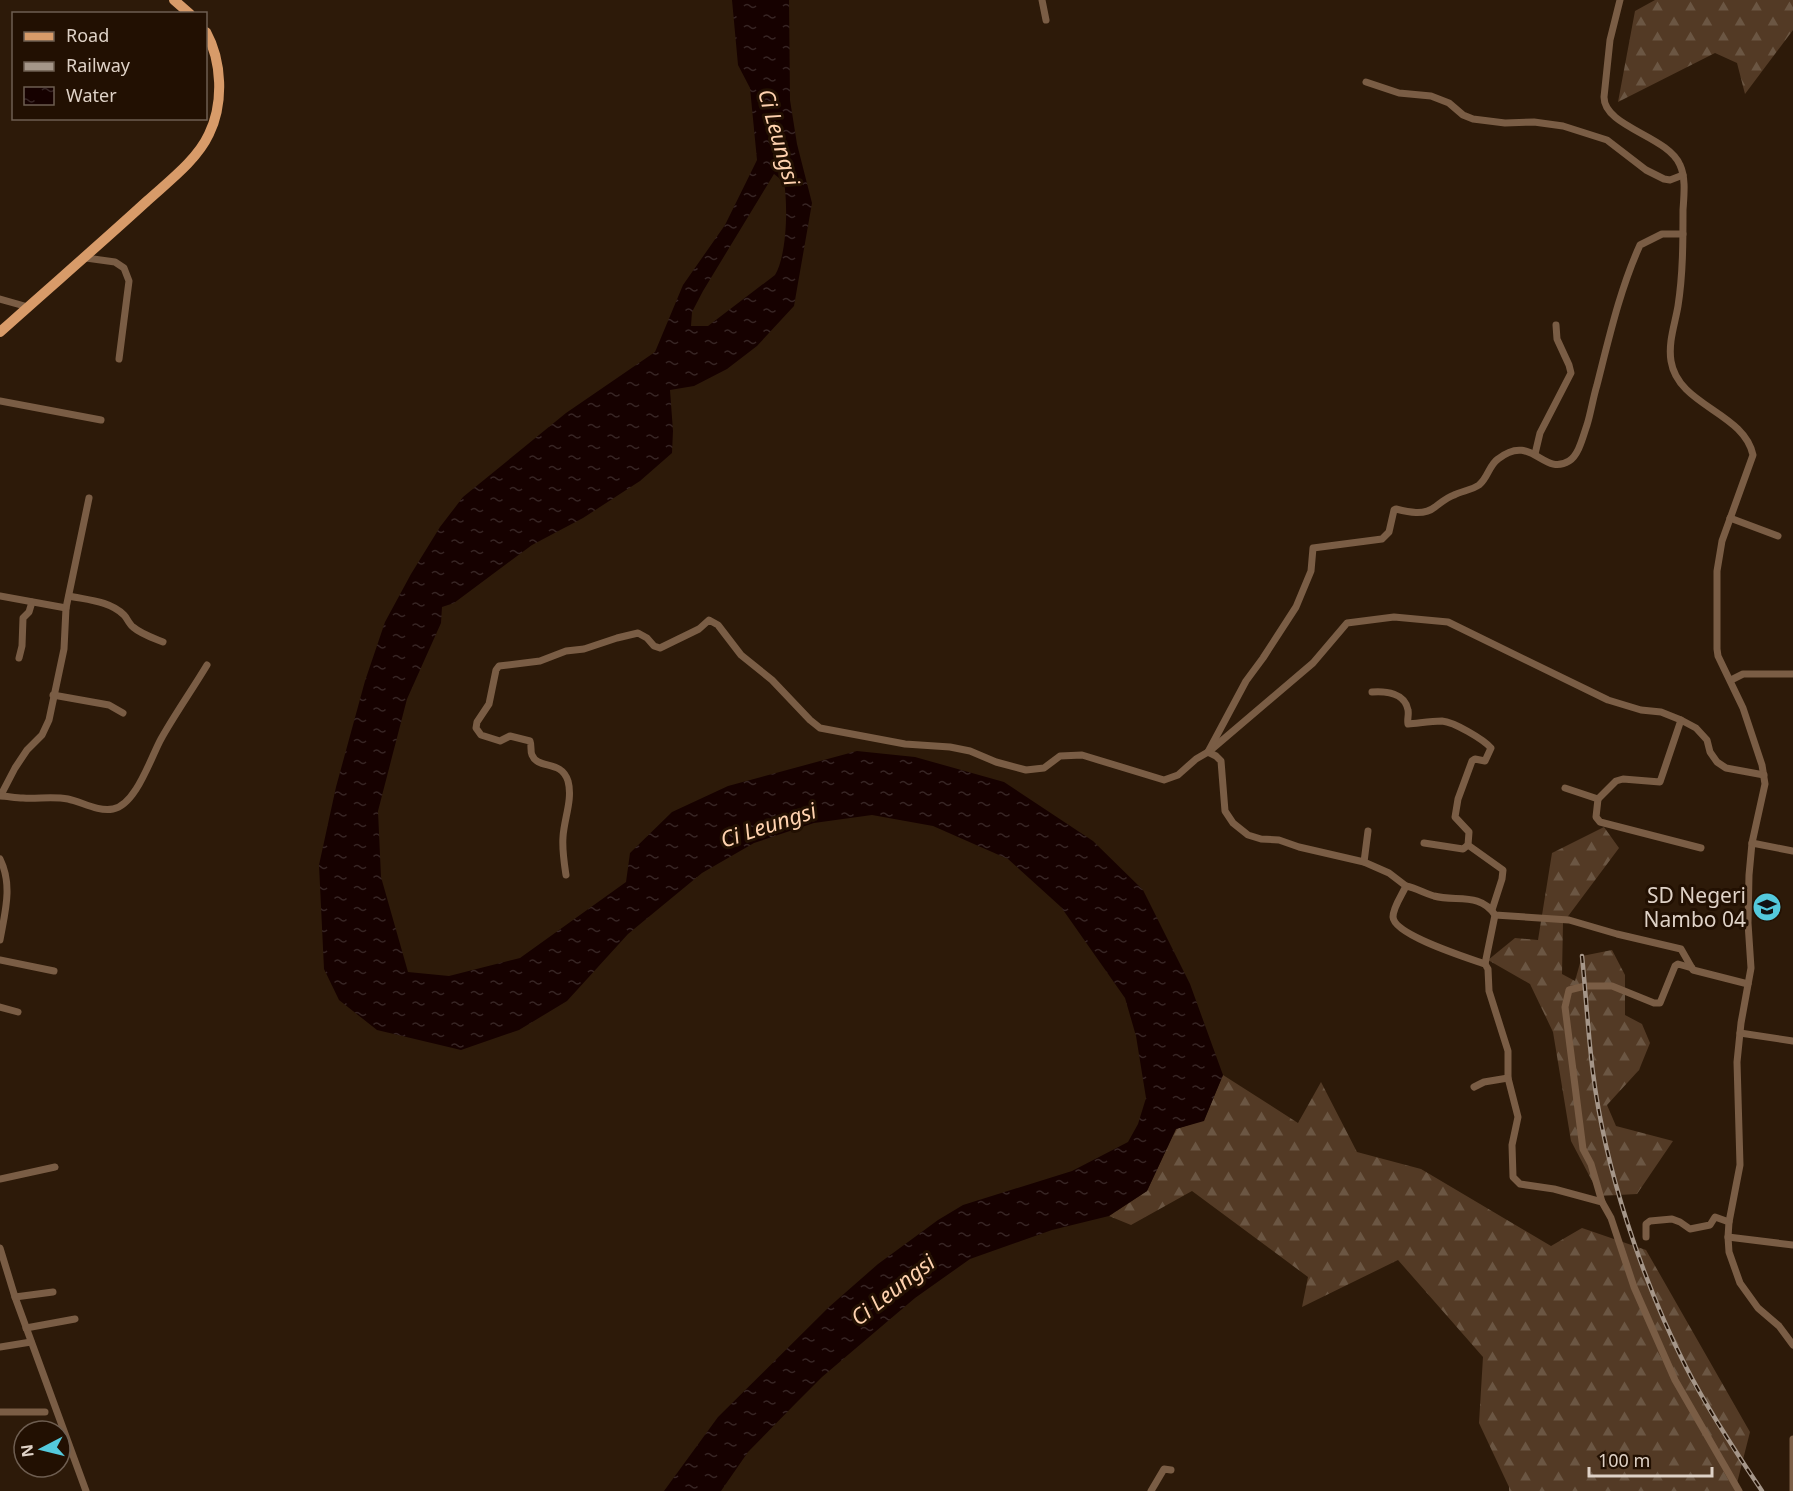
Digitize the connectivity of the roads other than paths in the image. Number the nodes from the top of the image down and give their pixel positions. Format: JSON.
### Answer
{"nodes":[{"id":1,"x":174,"y":0,"type":"edge"},
{"id":2,"x":1042,"y":0,"type":"edge"},
{"id":3,"x":1620,"y":0,"type":"edge"},
{"id":4,"x":188,"y":12,"type":"edge"},
{"id":5,"x":1046,"y":20,"type":"dead end"},
{"id":6,"x":207,"y":34,"type":"edge"},
{"id":7,"x":1366,"y":82,"type":"dead end"},
{"id":8,"x":1683,"y":175,"type":"junction"},
{"id":9,"x":1683,"y":234,"type":"junction"},
{"id":10,"x":86,"y":258,"type":"junction"},
{"id":11,"x":0,"y":299,"type":"edge"},
{"id":12,"x":28,"y":307,"type":"junction"},
{"id":13,"x":1556,"y":325,"type":"dead end"},
{"id":14,"x":0,"y":332,"type":"edge"},
{"id":15,"x":119,"y":359,"type":"dead end"},
{"id":16,"x":0,"y":401,"type":"edge"},
{"id":17,"x":101,"y":420,"type":"dead end"},
{"id":18,"x":1535,"y":454,"type":"junction"},
{"id":19,"x":89,"y":498,"type":"dead end"},
{"id":20,"x":1730,"y":518,"type":"junction"},
{"id":21,"x":1778,"y":537,"type":"dead end"},
{"id":22,"x":0,"y":596,"type":"edge"},
{"id":23,"x":69,"y":596,"type":"junction"},
{"id":24,"x":32,"y":602,"type":"junction"},
{"id":25,"x":66,"y":608,"type":"junction"},
{"id":26,"x":163,"y":642,"type":"dead end"},
{"id":27,"x":19,"y":658,"type":"dead end"},
{"id":28,"x":207,"y":665,"type":"dead end"},
{"id":29,"x":1793,"y":674,"type":"edge"},
{"id":30,"x":1731,"y":680,"type":"junction"},
{"id":31,"x":1372,"y":692,"type":"dead end"},
{"id":32,"x":53,"y":695,"type":"junction"},
{"id":33,"x":123,"y":713,"type":"dead end"},
{"id":34,"x":1681,"y":720,"type":"junction"},
{"id":35,"x":1208,"y":752,"type":"junction"},
{"id":36,"x":1764,"y":774,"type":"junction"},
{"id":37,"x":1565,"y":788,"type":"dead end"},
{"id":38,"x":1,"y":796,"type":"edge"},
{"id":39,"x":1598,"y":799,"type":"junction"},
{"id":40,"x":1368,"y":831,"type":"dead end"},
{"id":41,"x":1424,"y":843,"type":"dead end"},
{"id":42,"x":1752,"y":843,"type":"junction"},
{"id":43,"x":1468,"y":845,"type":"junction"},
{"id":44,"x":1701,"y":848,"type":"dead end"},
{"id":45,"x":1793,"y":851,"type":"edge"},
{"id":46,"x":0,"y":859,"type":"edge"},
{"id":47,"x":1364,"y":862,"type":"junction"},
{"id":48,"x":566,"y":875,"type":"dead end"},
{"id":49,"x":1406,"y":886,"type":"junction"},
{"id":50,"x":1493,"y":913,"type":"junction"},
{"id":51,"x":0,"y":940,"type":"edge"},
{"id":52,"x":0,"y":960,"type":"edge"},
{"id":53,"x":1485,"y":964,"type":"junction"},
{"id":54,"x":1692,"y":968,"type":"junction"},
{"id":55,"x":54,"y":971,"type":"dead end"},
{"id":56,"x":1748,"y":984,"type":"junction"},
{"id":57,"x":0,"y":1007,"type":"edge"},
{"id":58,"x":18,"y":1012,"type":"dead end"},
{"id":59,"x":1740,"y":1033,"type":"junction"},
{"id":60,"x":1793,"y":1041,"type":"edge"},
{"id":61,"x":1508,"y":1078,"type":"junction"},
{"id":62,"x":1474,"y":1087,"type":"dead end"},
{"id":63,"x":55,"y":1167,"type":"dead end"},
{"id":64,"x":0,"y":1179,"type":"edge"},
{"id":65,"x":1602,"y":1202,"type":"junction"},
{"id":66,"x":1729,"y":1222,"type":"junction"},
{"id":67,"x":1646,"y":1237,"type":"dead end"},
{"id":68,"x":1728,"y":1237,"type":"junction"},
{"id":69,"x":1793,"y":1245,"type":"edge"},
{"id":70,"x":0,"y":1248,"type":"edge"},
{"id":71,"x":52,"y":1292,"type":"dead end"},
{"id":72,"x":15,"y":1297,"type":"junction"},
{"id":73,"x":75,"y":1319,"type":"dead end"},
{"id":74,"x":26,"y":1328,"type":"junction"},
{"id":75,"x":31,"y":1342,"type":"junction"},
{"id":76,"x":1793,"y":1344,"type":"edge"},
{"id":77,"x":0,"y":1347,"type":"edge"},
{"id":78,"x":0,"y":1412,"type":"edge"},
{"id":79,"x":45,"y":1412,"type":"dead end"},
{"id":80,"x":1793,"y":1439,"type":"edge"},
{"id":81,"x":1171,"y":1470,"type":"dead end"},
{"id":82,"x":86,"y":1491,"type":"edge"},
{"id":83,"x":1150,"y":1491,"type":"edge"},
{"id":84,"x":1739,"y":1491,"type":"edge"},
{"id":85,"x":1793,"y":1491,"type":"edge"}],
"edges":[{"from":1,"to":4,"type":"main road"},
{"from":2,"to":5,"type":"street"},
{"from":3,"to":8,"type":"street"},
{"from":6,"to":10,"type":"main road"},
{"from":7,"to":8,"type":"street"},
{"from":8,"to":9,"type":"street"},
{"from":9,"to":18,"type":"street"},
{"from":9,"to":20,"type":"street"},
{"from":10,"to":12,"type":"main road"},
{"from":10,"to":15,"type":"street"},
{"from":11,"to":12,"type":"street"},
{"from":12,"to":14,"type":"main road"},
{"from":13,"to":18,"type":"street"},
{"from":16,"to":17,"type":"street"},
{"from":18,"to":35,"type":"street"},
{"from":19,"to":23,"type":"street"},
{"from":20,"to":21,"type":"street"},
{"from":20,"to":30,"type":"street"},
{"from":22,"to":24,"type":"street"},
{"from":23,"to":25,"type":"street"},
{"from":23,"to":26,"type":"street"},
{"from":24,"to":25,"type":"street"},
{"from":24,"to":27,"type":"street"},
{"from":25,"to":32,"type":"street"},
{"from":28,"to":38,"type":"street"},
{"from":29,"to":30,"type":"street"},
{"from":30,"to":36,"type":"street"},
{"from":31,"to":43,"type":"street"},
{"from":32,"to":33,"type":"street"},
{"from":32,"to":38,"type":"street"},
{"from":34,"to":35,"type":"street"},
{"from":34,"to":36,"type":"street"},
{"from":34,"to":39,"type":"street"},
{"from":35,"to":47,"type":"street"},
{"from":35,"to":48,"type":"street"},
{"from":36,"to":42,"type":"street"},
{"from":37,"to":39,"type":"street"},
{"from":39,"to":44,"type":"street"},
{"from":40,"to":47,"type":"street"},
{"from":41,"to":43,"type":"street"},
{"from":42,"to":45,"type":"street"},
{"from":42,"to":56,"type":"street"},
{"from":43,"to":50,"type":"street"},
{"from":46,"to":51,"type":"street"},
{"from":47,"to":49,"type":"street"},
{"from":49,"to":50,"type":"street"},
{"from":49,"to":53,"type":"street"},
{"from":50,"to":53,"type":"street"},
{"from":50,"to":54,"type":"street"},
{"from":52,"to":55,"type":"street"},
{"from":53,"to":61,"type":"street"},
{"from":54,"to":56,"type":"street"},
{"from":54,"to":65,"type":"street"},
{"from":56,"to":59,"type":"street"},
{"from":57,"to":58,"type":"street"},
{"from":59,"to":60,"type":"street"},
{"from":59,"to":66,"type":"street"},
{"from":61,"to":62,"type":"street"},
{"from":61,"to":65,"type":"street"},
{"from":63,"to":64,"type":"street"},
{"from":65,"to":84,"type":"street"},
{"from":66,"to":67,"type":"street"},
{"from":66,"to":68,"type":"street"},
{"from":68,"to":69,"type":"street"},
{"from":68,"to":76,"type":"street"},
{"from":70,"to":72,"type":"street"},
{"from":71,"to":72,"type":"street"},
{"from":72,"to":74,"type":"street"},
{"from":73,"to":74,"type":"street"},
{"from":74,"to":75,"type":"street"},
{"from":75,"to":77,"type":"street"},
{"from":75,"to":82,"type":"street"},
{"from":78,"to":79,"type":"street"},
{"from":80,"to":85,"type":"street"},
{"from":81,"to":83,"type":"street"}]}
